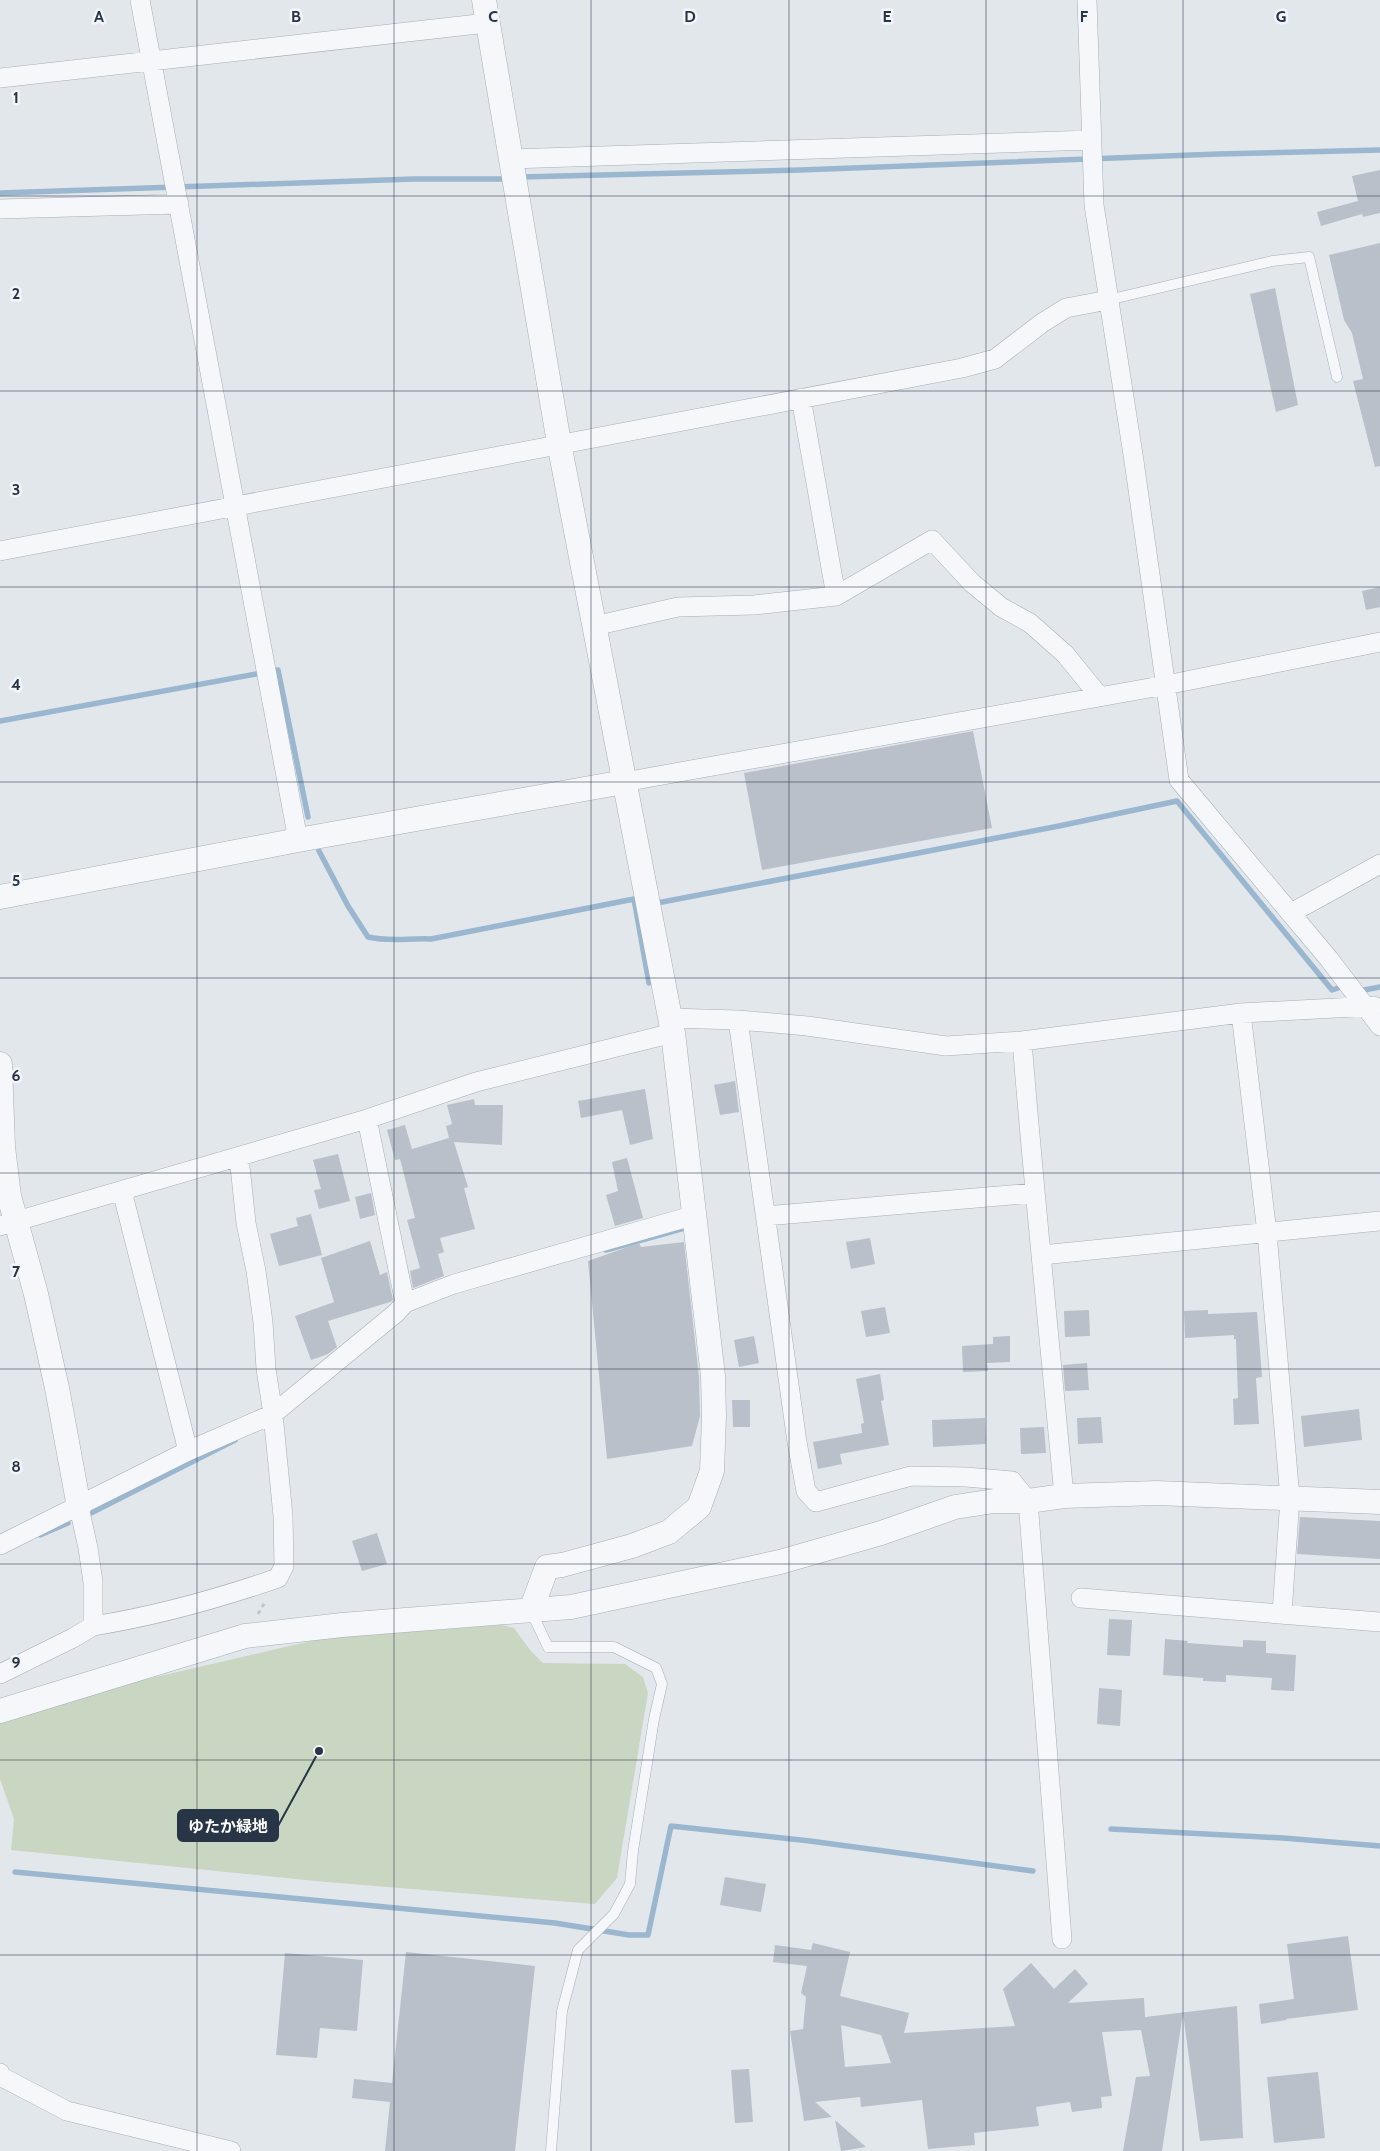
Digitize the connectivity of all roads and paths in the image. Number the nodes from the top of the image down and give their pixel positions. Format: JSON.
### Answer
{"nodes":[{"id":1,"x":140,"y":0,"type":"edge"},
{"id":2,"x":484,"y":0,"type":"edge"},
{"id":3,"x":1087,"y":0,"type":"edge"},
{"id":4,"x":487,"y":23,"type":"junction"},
{"id":5,"x":152,"y":61,"type":"junction"},
{"id":6,"x":0,"y":78,"type":"edge"},
{"id":7,"x":1092,"y":143,"type":"junction"},
{"id":8,"x":511,"y":163,"type":"junction"},
{"id":9,"x":179,"y":202,"type":"junction"},
{"id":10,"x":0,"y":209,"type":"edge"},
{"id":11,"x":1108,"y":300,"type":"junction"},
{"id":12,"x":1337,"y":377,"type":"dead end"},
{"id":13,"x":801,"y":398,"type":"junction"},
{"id":14,"x":558,"y":444,"type":"junction"},
{"id":15,"x":235,"y":505,"type":"junction"},
{"id":16,"x":0,"y":550,"type":"edge"},
{"id":17,"x":836,"y":596,"type":"junction"},
{"id":18,"x":594,"y":626,"type":"junction"},
{"id":19,"x":1380,"y":642,"type":"edge"},
{"id":20,"x":1166,"y":685,"type":"junction"},
{"id":21,"x":1100,"y":697,"type":"junction"},
{"id":22,"x":624,"y":782,"type":"junction"},
{"id":23,"x":298,"y":840,"type":"junction"},
{"id":24,"x":1380,"y":864,"type":"edge"},
{"id":25,"x":0,"y":897,"type":"edge"},
{"id":26,"x":1291,"y":913,"type":"junction"},
{"id":27,"x":1372,"y":1006,"type":"edge"},
{"id":28,"x":1241,"y":1013,"type":"junction"},
{"id":29,"x":738,"y":1020,"type":"junction"},
{"id":30,"x":671,"y":1025,"type":"junction"},
{"id":31,"x":1380,"y":1026,"type":"edge"},
{"id":32,"x":1022,"y":1040,"type":"junction"},
{"id":33,"x":0,"y":1064,"type":"edge"},
{"id":34,"x":367,"y":1119,"type":"junction"},
{"id":35,"x":239,"y":1157,"type":"junction"},
{"id":36,"x":122,"y":1191,"type":"junction"},
{"id":37,"x":1034,"y":1193,"type":"junction"},
{"id":38,"x":765,"y":1216,"type":"junction"},
{"id":39,"x":688,"y":1217,"type":"junction"},
{"id":40,"x":1380,"y":1221,"type":"edge"},
{"id":41,"x":8,"y":1224,"type":"edge"},
{"id":42,"x":1266,"y":1234,"type":"junction"},
{"id":43,"x":1042,"y":1255,"type":"junction"},
{"id":44,"x":405,"y":1303,"type":"junction"},
{"id":45,"x":273,"y":1419,"type":"junction"},
{"id":46,"x":188,"y":1452,"type":"junction"},
{"id":47,"x":1064,"y":1496,"type":"junction"},
{"id":48,"x":1290,"y":1498,"type":"junction"},
{"id":49,"x":1028,"y":1501,"type":"junction"},
{"id":50,"x":1380,"y":1502,"type":"edge"},
{"id":51,"x":79,"y":1507,"type":"junction"},
{"id":52,"x":0,"y":1545,"type":"edge"},
{"id":53,"x":278,"y":1578,"type":"junction"},
{"id":54,"x":1081,"y":1598,"type":"dead end"},
{"id":55,"x":531,"y":1610,"type":"junction"},
{"id":56,"x":1282,"y":1613,"type":"junction"},
{"id":57,"x":1380,"y":1622,"type":"edge"},
{"id":58,"x":93,"y":1626,"type":"junction"},
{"id":59,"x":245,"y":1636,"type":"junction"},
{"id":60,"x":0,"y":1674,"type":"edge"},
{"id":61,"x":0,"y":1711,"type":"edge"},
{"id":62,"x":1062,"y":1939,"type":"dead end"},
{"id":63,"x":0,"y":2073,"type":"edge"},
{"id":64,"x":231,"y":2151,"type":"edge"},
{"id":65,"x":551,"y":2151,"type":"edge"}],
"edges":[{"from":1,"to":5,"type":"street"},
{"from":2,"to":4,"type":"street"},
{"from":3,"to":7,"type":"street"},
{"from":4,"to":5,"type":"street"},
{"from":4,"to":8,"type":"street"},
{"from":5,"to":6,"type":"street"},
{"from":5,"to":9,"type":"street"},
{"from":7,"to":8,"type":"street"},
{"from":7,"to":11,"type":"street"},
{"from":8,"to":14,"type":"street"},
{"from":9,"to":10,"type":"street"},
{"from":9,"to":15,"type":"street"},
{"from":11,"to":12,"type":"lane"},
{"from":11,"to":13,"type":"street"},
{"from":11,"to":20,"type":"street"},
{"from":13,"to":14,"type":"street"},
{"from":13,"to":17,"type":"street"},
{"from":14,"to":15,"type":"street"},
{"from":14,"to":18,"type":"street"},
{"from":15,"to":16,"type":"street"},
{"from":15,"to":23,"type":"street"},
{"from":17,"to":18,"type":"street"},
{"from":17,"to":21,"type":"street"},
{"from":18,"to":22,"type":"street"},
{"from":19,"to":20,"type":"street"},
{"from":20,"to":21,"type":"street"},
{"from":20,"to":26,"type":"street"},
{"from":21,"to":22,"type":"street"},
{"from":22,"to":23,"type":"street"},
{"from":22,"to":30,"type":"street"},
{"from":23,"to":25,"type":"street"},
{"from":24,"to":26,"type":"street"},
{"from":26,"to":27,"type":"street"},
{"from":27,"to":28,"type":"street"},
{"from":27,"to":31,"type":"street"},
{"from":28,"to":32,"type":"street"},
{"from":28,"to":42,"type":"street"},
{"from":29,"to":30,"type":"street"},
{"from":29,"to":32,"type":"street"},
{"from":29,"to":38,"type":"street"},
{"from":30,"to":34,"type":"street"},
{"from":30,"to":39,"type":"street"},
{"from":32,"to":37,"type":"street"},
{"from":33,"to":41,"type":"street"},
{"from":34,"to":35,"type":"street"},
{"from":34,"to":44,"type":"street"},
{"from":35,"to":36,"type":"street"},
{"from":35,"to":45,"type":"street"},
{"from":36,"to":41,"type":"street"},
{"from":36,"to":46,"type":"street"},
{"from":37,"to":38,"type":"street"},
{"from":37,"to":43,"type":"street"},
{"from":38,"to":49,"type":"street"},
{"from":39,"to":44,"type":"street"},
{"from":39,"to":55,"type":"street"},
{"from":40,"to":42,"type":"street"},
{"from":41,"to":51,"type":"street"},
{"from":42,"to":43,"type":"street"},
{"from":42,"to":48,"type":"street"},
{"from":43,"to":47,"type":"street"},
{"from":44,"to":45,"type":"street"},
{"from":45,"to":46,"type":"street"},
{"from":45,"to":53,"type":"street"},
{"from":46,"to":51,"type":"street"},
{"from":47,"to":48,"type":"street"},
{"from":47,"to":49,"type":"street"},
{"from":48,"to":50,"type":"street"},
{"from":48,"to":56,"type":"street"},
{"from":49,"to":55,"type":"street"},
{"from":49,"to":62,"type":"street"},
{"from":51,"to":52,"type":"street"},
{"from":51,"to":58,"type":"street"},
{"from":53,"to":58,"type":"street"},
{"from":53,"to":59,"type":"path"},
{"from":54,"to":56,"type":"street"},
{"from":55,"to":59,"type":"street"},
{"from":55,"to":65,"type":"lane"},
{"from":56,"to":57,"type":"street"},
{"from":58,"to":60,"type":"street"},
{"from":59,"to":61,"type":"street"},
{"from":63,"to":64,"type":"street"}]}
